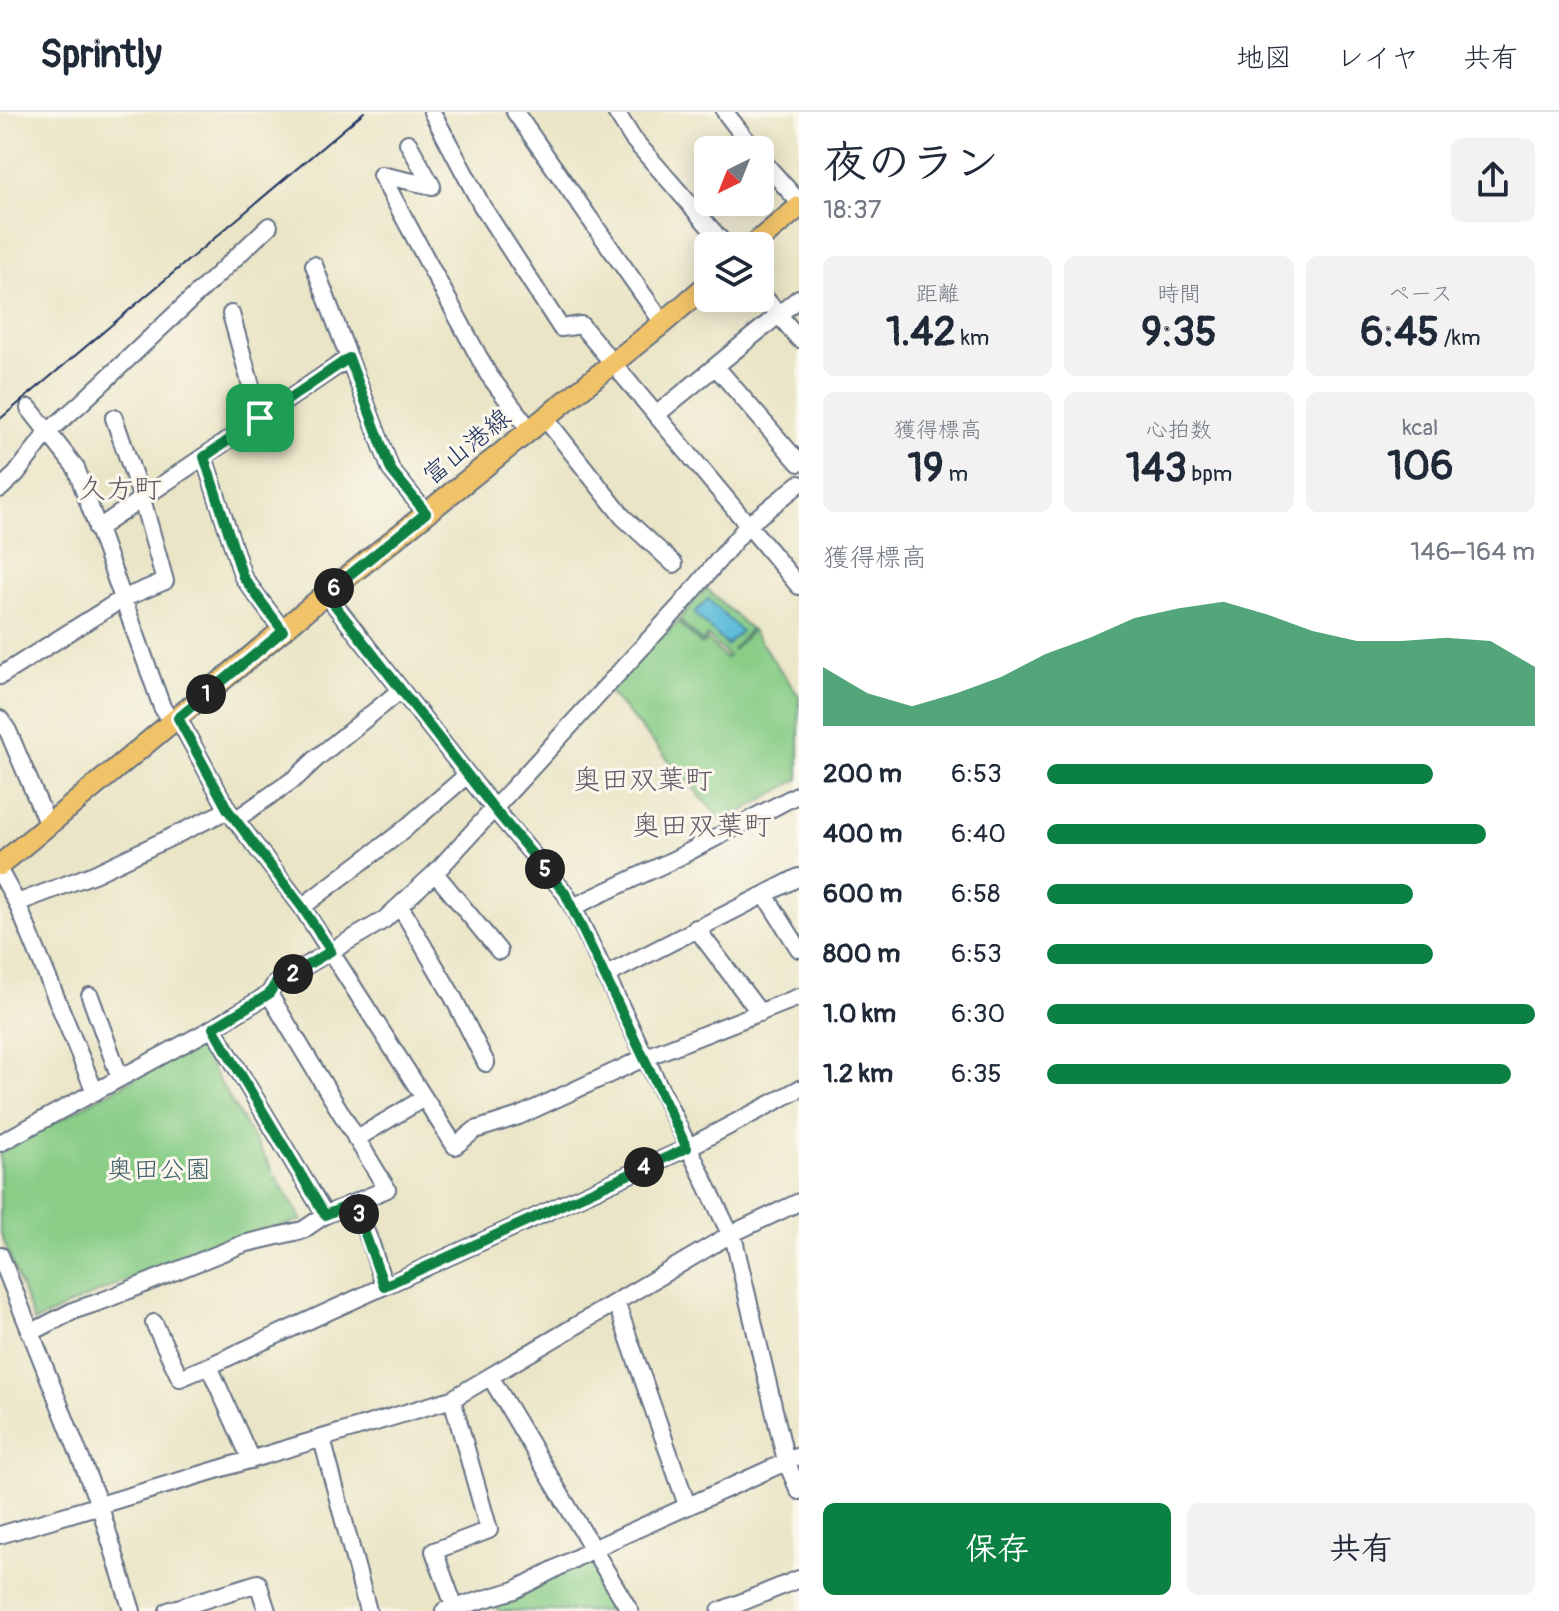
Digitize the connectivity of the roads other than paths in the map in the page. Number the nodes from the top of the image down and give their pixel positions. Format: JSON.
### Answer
{"nodes":[{"id":1,"x":432,"y":112,"type":"edge"},
{"id":2,"x":515,"y":112,"type":"edge"},
{"id":3,"x":616,"y":112,"type":"edge"},
{"id":4,"x":725,"y":112,"type":"edge"},
{"id":5,"x":743,"y":136,"type":"edge"},
{"id":6,"x":408,"y":143,"type":"dead end"},
{"id":7,"x":774,"y":175,"type":"edge"},
{"id":8,"x":799,"y":204,"type":"edge"},
{"id":9,"x":269,"y":226,"type":"dead end"},
{"id":10,"x":714,"y":232,"type":"edge"},
{"id":11,"x":768,"y":232,"type":"edge"},
{"id":12,"x":314,"y":265,"type":"dead end"},
{"id":13,"x":694,"y":296,"type":"edge"},
{"id":14,"x":799,"y":298,"type":"edge"},
{"id":15,"x":774,"y":308,"type":"edge"},
{"id":16,"x":231,"y":314,"type":"dead end"},
{"id":17,"x":779,"y":314,"type":"junction"},
{"id":18,"x":663,"y":323,"type":"junction"},
{"id":19,"x":799,"y":339,"type":"edge"},
{"id":20,"x":349,"y":358,"type":"junction"},
{"id":21,"x":612,"y":363,"type":"junction"},
{"id":22,"x":716,"y":367,"type":"junction"},
{"id":23,"x":29,"y":408,"type":"dead end"},
{"id":24,"x":656,"y":415,"type":"junction"},
{"id":25,"x":114,"y":418,"type":"dead end"},
{"id":26,"x":260,"y":418,"type":"junction"},
{"id":27,"x":538,"y":424,"type":"junction"},
{"id":28,"x":48,"y":432,"type":"junction"},
{"id":29,"x":204,"y":457,"type":"junction"},
{"id":30,"x":799,"y":463,"type":"edge"},
{"id":31,"x":799,"y":484,"type":"edge"},
{"id":32,"x":0,"y":489,"type":"edge"},
{"id":33,"x":142,"y":499,"type":"junction"},
{"id":34,"x":426,"y":513,"type":"junction"},
{"id":35,"x":748,"y":525,"type":"junction"},
{"id":36,"x":97,"y":529,"type":"junction"},
{"id":37,"x":674,"y":564,"type":"dead end"},
{"id":38,"x":799,"y":586,"type":"edge"},
{"id":39,"x":326,"y":594,"type":"junction"},
{"id":40,"x":122,"y":599,"type":"junction"},
{"id":41,"x":283,"y":631,"type":"junction"},
{"id":42,"x":0,"y":676,"type":"edge"},
{"id":43,"x":401,"y":690,"type":"junction"},
{"id":44,"x":0,"y":719,"type":"edge"},
{"id":45,"x":175,"y":721,"type":"junction"},
{"id":46,"x":467,"y":775,"type":"junction"},
{"id":47,"x":799,"y":794,"type":"edge"},
{"id":48,"x":495,"y":810,"type":"junction"},
{"id":49,"x":232,"y":815,"type":"junction"},
{"id":50,"x":48,"y":825,"type":"junction"},
{"id":51,"x":0,"y":865,"type":"edge"},
{"id":52,"x":0,"y":872,"type":"edge"},
{"id":53,"x":435,"y":873,"type":"junction"},
{"id":54,"x":799,"y":877,"type":"edge"},
{"id":55,"x":765,"y":895,"type":"junction"},
{"id":56,"x":17,"y":903,"type":"junction"},
{"id":57,"x":400,"y":906,"type":"junction"},
{"id":58,"x":302,"y":907,"type":"junction"},
{"id":59,"x":573,"y":907,"type":"junction"},
{"id":60,"x":696,"y":928,"type":"junction"},
{"id":61,"x":799,"y":949,"type":"edge"},
{"id":62,"x":331,"y":951,"type":"junction"},
{"id":63,"x":499,"y":951,"type":"dead end"},
{"id":64,"x":605,"y":976,"type":"junction"},
{"id":65,"x":269,"y":994,"type":"junction"},
{"id":66,"x":90,"y":996,"type":"dead end"},
{"id":67,"x":799,"y":997,"type":"edge"},
{"id":68,"x":760,"y":1013,"type":"junction"},
{"id":69,"x":213,"y":1028,"type":"junction"},
{"id":70,"x":644,"y":1058,"type":"junction"},
{"id":71,"x":486,"y":1063,"type":"dead end"},
{"id":72,"x":120,"y":1078,"type":"junction"},
{"id":73,"x":799,"y":1089,"type":"edge"},
{"id":74,"x":95,"y":1092,"type":"junction"},
{"id":75,"x":424,"y":1098,"type":"junction"},
{"id":76,"x":356,"y":1139,"type":"junction"},
{"id":77,"x":0,"y":1143,"type":"edge"},
{"id":78,"x":687,"y":1148,"type":"junction"},
{"id":79,"x":354,"y":1203,"type":"junction"},
{"id":80,"x":799,"y":1205,"type":"edge"},
{"id":81,"x":325,"y":1215,"type":"junction"},
{"id":82,"x":731,"y":1234,"type":"junction"},
{"id":83,"x":0,"y":1255,"type":"edge"},
{"id":84,"x":384,"y":1286,"type":"junction"},
{"id":85,"x":616,"y":1302,"type":"junction"},
{"id":86,"x":154,"y":1323,"type":"dead end"},
{"id":87,"x":30,"y":1333,"type":"junction"},
{"id":88,"x":209,"y":1366,"type":"junction"},
{"id":89,"x":491,"y":1378,"type":"junction"},
{"id":90,"x":452,"y":1399,"type":"junction"},
{"id":91,"x":322,"y":1439,"type":"junction"},
{"id":92,"x":793,"y":1458,"type":"edge"},
{"id":93,"x":251,"y":1460,"type":"junction"},
{"id":94,"x":799,"y":1491,"type":"edge"},
{"id":95,"x":687,"y":1505,"type":"junction"},
{"id":96,"x":100,"y":1507,"type":"junction"},
{"id":97,"x":0,"y":1535,"type":"edge"},
{"id":98,"x":595,"y":1548,"type":"junction"},
{"id":99,"x":799,"y":1579,"type":"edge"},
{"id":100,"x":198,"y":1606,"type":"edge"},
{"id":101,"x":451,"y":1610,"type":"edge"},
{"id":102,"x":726,"y":1610,"type":"edge"},
{"id":103,"x":132,"y":1611,"type":"edge"},
{"id":104,"x":168,"y":1611,"type":"edge"},
{"id":105,"x":267,"y":1611,"type":"edge"},
{"id":106,"x":368,"y":1611,"type":"edge"},
{"id":107,"x":630,"y":1611,"type":"edge"}],
"edges":[{"from":1,"to":21,"type":"street"},
{"from":2,"to":18,"type":"street"},
{"from":3,"to":10,"type":"street"},
{"from":4,"to":5,"type":"street"},
{"from":6,"to":27,"type":"street"},
{"from":7,"to":8,"type":"street"},
{"from":8,"to":11,"type":"main road"},
{"from":9,"to":28,"type":"street"},
{"from":12,"to":20,"type":"street"},
{"from":13,"to":18,"type":"main road","name":"富山港線"},
{"from":14,"to":17,"type":"street"},
{"from":15,"to":17,"type":"street"},
{"from":16,"to":26,"type":"street"},
{"from":17,"to":19,"type":"street"},
{"from":17,"to":22,"type":"street"},
{"from":18,"to":21,"type":"main road","name":"富山港線"},
{"from":20,"to":26,"type":"street"},
{"from":20,"to":34,"type":"street"},
{"from":21,"to":24,"type":"street"},
{"from":21,"to":27,"type":"main road","name":"富山港線"},
{"from":22,"to":24,"type":"street"},
{"from":22,"to":30,"type":"street"},
{"from":23,"to":28,"type":"street"},
{"from":24,"to":35,"type":"street"},
{"from":25,"to":33,"type":"street"},
{"from":26,"to":29,"type":"street"},
{"from":27,"to":34,"type":"main road","name":"富山港線"},
{"from":27,"to":37,"type":"street"},
{"from":28,"to":32,"type":"street"},
{"from":28,"to":36,"type":"street"},
{"from":29,"to":33,"type":"street"},
{"from":29,"to":41,"type":"street"},
{"from":31,"to":35,"type":"street"},
{"from":33,"to":36,"type":"street"},
{"from":33,"to":40,"type":"street"},
{"from":34,"to":39,"type":"main road","name":"富山港線"},
{"from":35,"to":38,"type":"street"},
{"from":35,"to":48,"type":"street"},
{"from":36,"to":40,"type":"street"},
{"from":39,"to":41,"type":"main road","name":"富山港線"},
{"from":39,"to":43,"type":"street"},
{"from":40,"to":42,"type":"street"},
{"from":40,"to":45,"type":"street"},
{"from":41,"to":45,"type":"main road","name":"富山港線"},
{"from":43,"to":46,"type":"street"},
{"from":43,"to":49,"type":"street"},
{"from":44,"to":50,"type":"street"},
{"from":45,"to":49,"type":"street"},
{"from":45,"to":50,"type":"main road","name":"富山港線"},
{"from":46,"to":48,"type":"street"},
{"from":46,"to":58,"type":"street"},
{"from":47,"to":59,"type":"street"},
{"from":48,"to":53,"type":"street"},
{"from":48,"to":59,"type":"street"},
{"from":49,"to":56,"type":"street"},
{"from":49,"to":58,"type":"street"},
{"from":50,"to":51,"type":"main road","name":"富山港線"},
{"from":52,"to":56,"type":"street"},
{"from":53,"to":57,"type":"street"},
{"from":53,"to":63,"type":"street"},
{"from":54,"to":55,"type":"street"},
{"from":55,"to":60,"type":"street"},
{"from":55,"to":61,"type":"street"},
{"from":56,"to":74,"type":"street"},
{"from":57,"to":62,"type":"street"},
{"from":57,"to":71,"type":"street"},
{"from":58,"to":62,"type":"street"},
{"from":59,"to":64,"type":"street"},
{"from":60,"to":64,"type":"street"},
{"from":60,"to":68,"type":"street"},
{"from":62,"to":65,"type":"street"},
{"from":62,"to":75,"type":"street"},
{"from":64,"to":70,"type":"street"},
{"from":65,"to":69,"type":"street"},
{"from":65,"to":76,"type":"street"},
{"from":66,"to":72,"type":"street"},
{"from":67,"to":68,"type":"street"},
{"from":68,"to":70,"type":"street"},
{"from":69,"to":72,"type":"street"},
{"from":69,"to":81,"type":"street"},
{"from":70,"to":75,"type":"street"},
{"from":70,"to":78,"type":"street"},
{"from":72,"to":74,"type":"street"},
{"from":73,"to":78,"type":"street"},
{"from":74,"to":77,"type":"street"},
{"from":75,"to":76,"type":"street"},
{"from":76,"to":79,"type":"street"},
{"from":78,"to":82,"type":"street"},
{"from":78,"to":84,"type":"street"},
{"from":79,"to":81,"type":"street"},
{"from":79,"to":84,"type":"street"},
{"from":80,"to":82,"type":"street"},
{"from":81,"to":87,"type":"street"},
{"from":82,"to":85,"type":"street"},
{"from":82,"to":92,"type":"street"},
{"from":83,"to":87,"type":"street"},
{"from":84,"to":88,"type":"street"},
{"from":85,"to":89,"type":"street"},
{"from":85,"to":95,"type":"street"},
{"from":86,"to":88,"type":"street"},
{"from":87,"to":96,"type":"street"},
{"from":88,"to":93,"type":"street"},
{"from":89,"to":90,"type":"street"},
{"from":89,"to":98,"type":"street"},
{"from":90,"to":91,"type":"street"},
{"from":90,"to":101,"type":"street"},
{"from":91,"to":93,"type":"street"},
{"from":91,"to":106,"type":"street"},
{"from":92,"to":94,"type":"street"},
{"from":92,"to":95,"type":"street"},
{"from":93,"to":96,"type":"street"},
{"from":95,"to":98,"type":"street"},
{"from":96,"to":97,"type":"street"},
{"from":96,"to":103,"type":"street"},
{"from":98,"to":101,"type":"street"},
{"from":98,"to":107,"type":"street"},
{"from":99,"to":102,"type":"street"},
{"from":100,"to":104,"type":"street"},
{"from":100,"to":105,"type":"street"}]}
